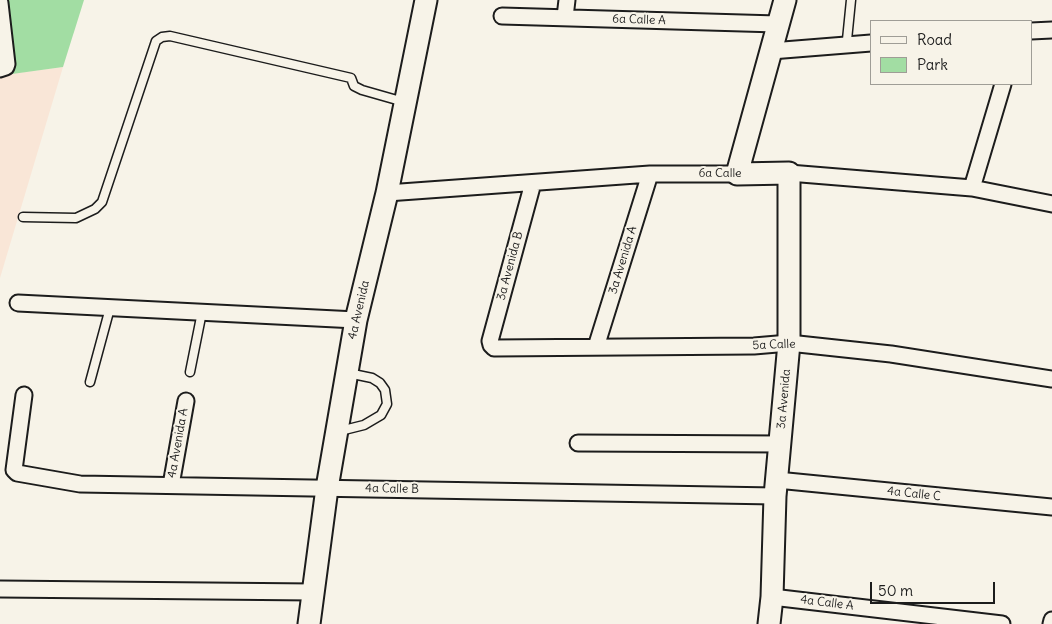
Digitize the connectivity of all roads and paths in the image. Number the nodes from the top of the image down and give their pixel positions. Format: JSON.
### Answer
{"nodes":[{"id":1,"x":426,"y":0,"type":"edge"},
{"id":2,"x":567,"y":0,"type":"edge"},
{"id":3,"x":785,"y":0,"type":"edge"},
{"id":4,"x":851,"y":0,"type":"edge"},
{"id":5,"x":0,"y":3,"type":"edge"},
{"id":6,"x":502,"y":16,"type":"dead end"},
{"id":7,"x":565,"y":18,"type":"junction"},
{"id":8,"x":777,"y":24,"type":"junction"},
{"id":9,"x":1052,"y":30,"type":"edge"},
{"id":10,"x":1032,"y":31,"type":"edge"},
{"id":11,"x":847,"y":40,"type":"dead end"},
{"id":12,"x":870,"y":44,"type":"edge"},
{"id":13,"x":771,"y":52,"type":"junction"},
{"id":14,"x":4,"y":67,"type":"edge"},
{"id":15,"x":1003,"y":85,"type":"edge"},
{"id":16,"x":406,"y":102,"type":"junction"},
{"id":17,"x":790,"y":173,"type":"junction"},
{"id":18,"x":650,"y":174,"type":"junction"},
{"id":19,"x":737,"y":174,"type":"junction"},
{"id":20,"x":533,"y":183,"type":"junction"},
{"id":21,"x":972,"y":188,"type":"junction"},
{"id":22,"x":387,"y":193,"type":"junction"},
{"id":23,"x":1052,"y":204,"type":"edge"},
{"id":24,"x":23,"y":218,"type":"dead end"},
{"id":25,"x":18,"y":303,"type":"dead end"},
{"id":26,"x":110,"y":308,"type":"junction"},
{"id":27,"x":202,"y":312,"type":"junction"},
{"id":28,"x":356,"y":320,"type":"junction"},
{"id":29,"x":789,"y":343,"type":"junction"},
{"id":30,"x":596,"y":347,"type":"junction"},
{"id":31,"x":494,"y":348,"type":"joint"},
{"id":32,"x":190,"y":372,"type":"dead end"},
{"id":33,"x":346,"y":373,"type":"junction"},
{"id":34,"x":1052,"y":379,"type":"edge"},
{"id":35,"x":90,"y":382,"type":"dead end"},
{"id":36,"x":24,"y":395,"type":"dead end"},
{"id":37,"x":186,"y":401,"type":"dead end"},
{"id":38,"x":336,"y":432,"type":"junction"},
{"id":39,"x":578,"y":443,"type":"dead end"},
{"id":40,"x":781,"y":444,"type":"junction"},
{"id":41,"x":171,"y":485,"type":"junction"},
{"id":42,"x":327,"y":488,"type":"junction"},
{"id":43,"x":776,"y":488,"type":"junction"},
{"id":44,"x":1052,"y":507,"type":"edge"},
{"id":45,"x":0,"y":589,"type":"edge"},
{"id":46,"x":313,"y":592,"type":"junction"},
{"id":47,"x":772,"y":597,"type":"junction"},
{"id":48,"x":1052,"y":620,"type":"edge"},
{"id":49,"x":309,"y":624,"type":"edge"},
{"id":50,"x":769,"y":624,"type":"edge"},
{"id":51,"x":1002,"y":624,"type":"edge"},
{"id":52,"x":1051,"y":624,"type":"edge"}],
"edges":[{"from":1,"to":16,"type":"street","name":"4a Avenida"},
{"from":2,"to":7,"type":"street"},
{"from":3,"to":8,"type":"street"},
{"from":4,"to":11,"type":"lane"},
{"from":5,"to":14,"type":"street"},
{"from":6,"to":7,"type":"street","name":"6a Calle A"},
{"from":7,"to":8,"type":"street","name":"6a Calle A"},
{"from":8,"to":13,"type":"street"},
{"from":9,"to":10,"type":"street"},
{"from":12,"to":13,"type":"street"},
{"from":13,"to":19,"type":"street"},
{"from":15,"to":21,"type":"street"},
{"from":16,"to":22,"type":"street","name":"4a Avenida"},
{"from":16,"to":24,"type":"lane"},
{"from":17,"to":19,"type":"street","name":"6a Calle"},
{"from":17,"to":21,"type":"street","name":"6a Calle"},
{"from":17,"to":29,"type":"street","name":"3a Avenida"},
{"from":18,"to":19,"type":"street","name":"6a Calle"},
{"from":18,"to":20,"type":"street","name":"6a Calle"},
{"from":18,"to":30,"type":"street","name":"3a Avenida A"},
{"from":20,"to":22,"type":"street","name":"6a Calle"},
{"from":20,"to":31,"type":"street","name":"3a Avenida B"},
{"from":21,"to":23,"type":"street","name":"6a Calle"},
{"from":22,"to":28,"type":"street","name":"4a Avenida"},
{"from":25,"to":26,"type":"street"},
{"from":26,"to":27,"type":"street"},
{"from":26,"to":35,"type":"lane"},
{"from":27,"to":28,"type":"street"},
{"from":27,"to":32,"type":"lane"},
{"from":28,"to":33,"type":"street","name":"4a Avenida"},
{"from":29,"to":30,"type":"street","name":"5a Calle"},
{"from":29,"to":34,"type":"street","name":"5a Calle"},
{"from":29,"to":40,"type":"street","name":"3a Avenida"},
{"from":30,"to":31,"type":"street","name":"5a Calle"},
{"from":33,"to":38,"type":"street","name":"4a Avenida"},
{"from":33,"to":38,"type":"lane"},
{"from":36,"to":41,"type":"street","name":"4a Calle B"},
{"from":37,"to":41,"type":"street","name":"4a Avenida A"},
{"from":38,"to":42,"type":"street","name":"4a Avenida"},
{"from":39,"to":40,"type":"street"},
{"from":40,"to":43,"type":"street","name":"3a Avenida"},
{"from":41,"to":42,"type":"street","name":"4a Calle B"},
{"from":42,"to":43,"type":"street","name":"4a Calle B"},
{"from":42,"to":46,"type":"street","name":"4a Avenida"},
{"from":43,"to":44,"type":"street","name":"4a Calle C"},
{"from":43,"to":47,"type":"street","name":"3a Avenida"},
{"from":45,"to":46,"type":"street"},
{"from":46,"to":49,"type":"street","name":"4a Avenida"},
{"from":47,"to":50,"type":"street","name":"3a Avenida"},
{"from":47,"to":51,"type":"street","name":"4a Calle A"},
{"from":48,"to":52,"type":"street"}]}
